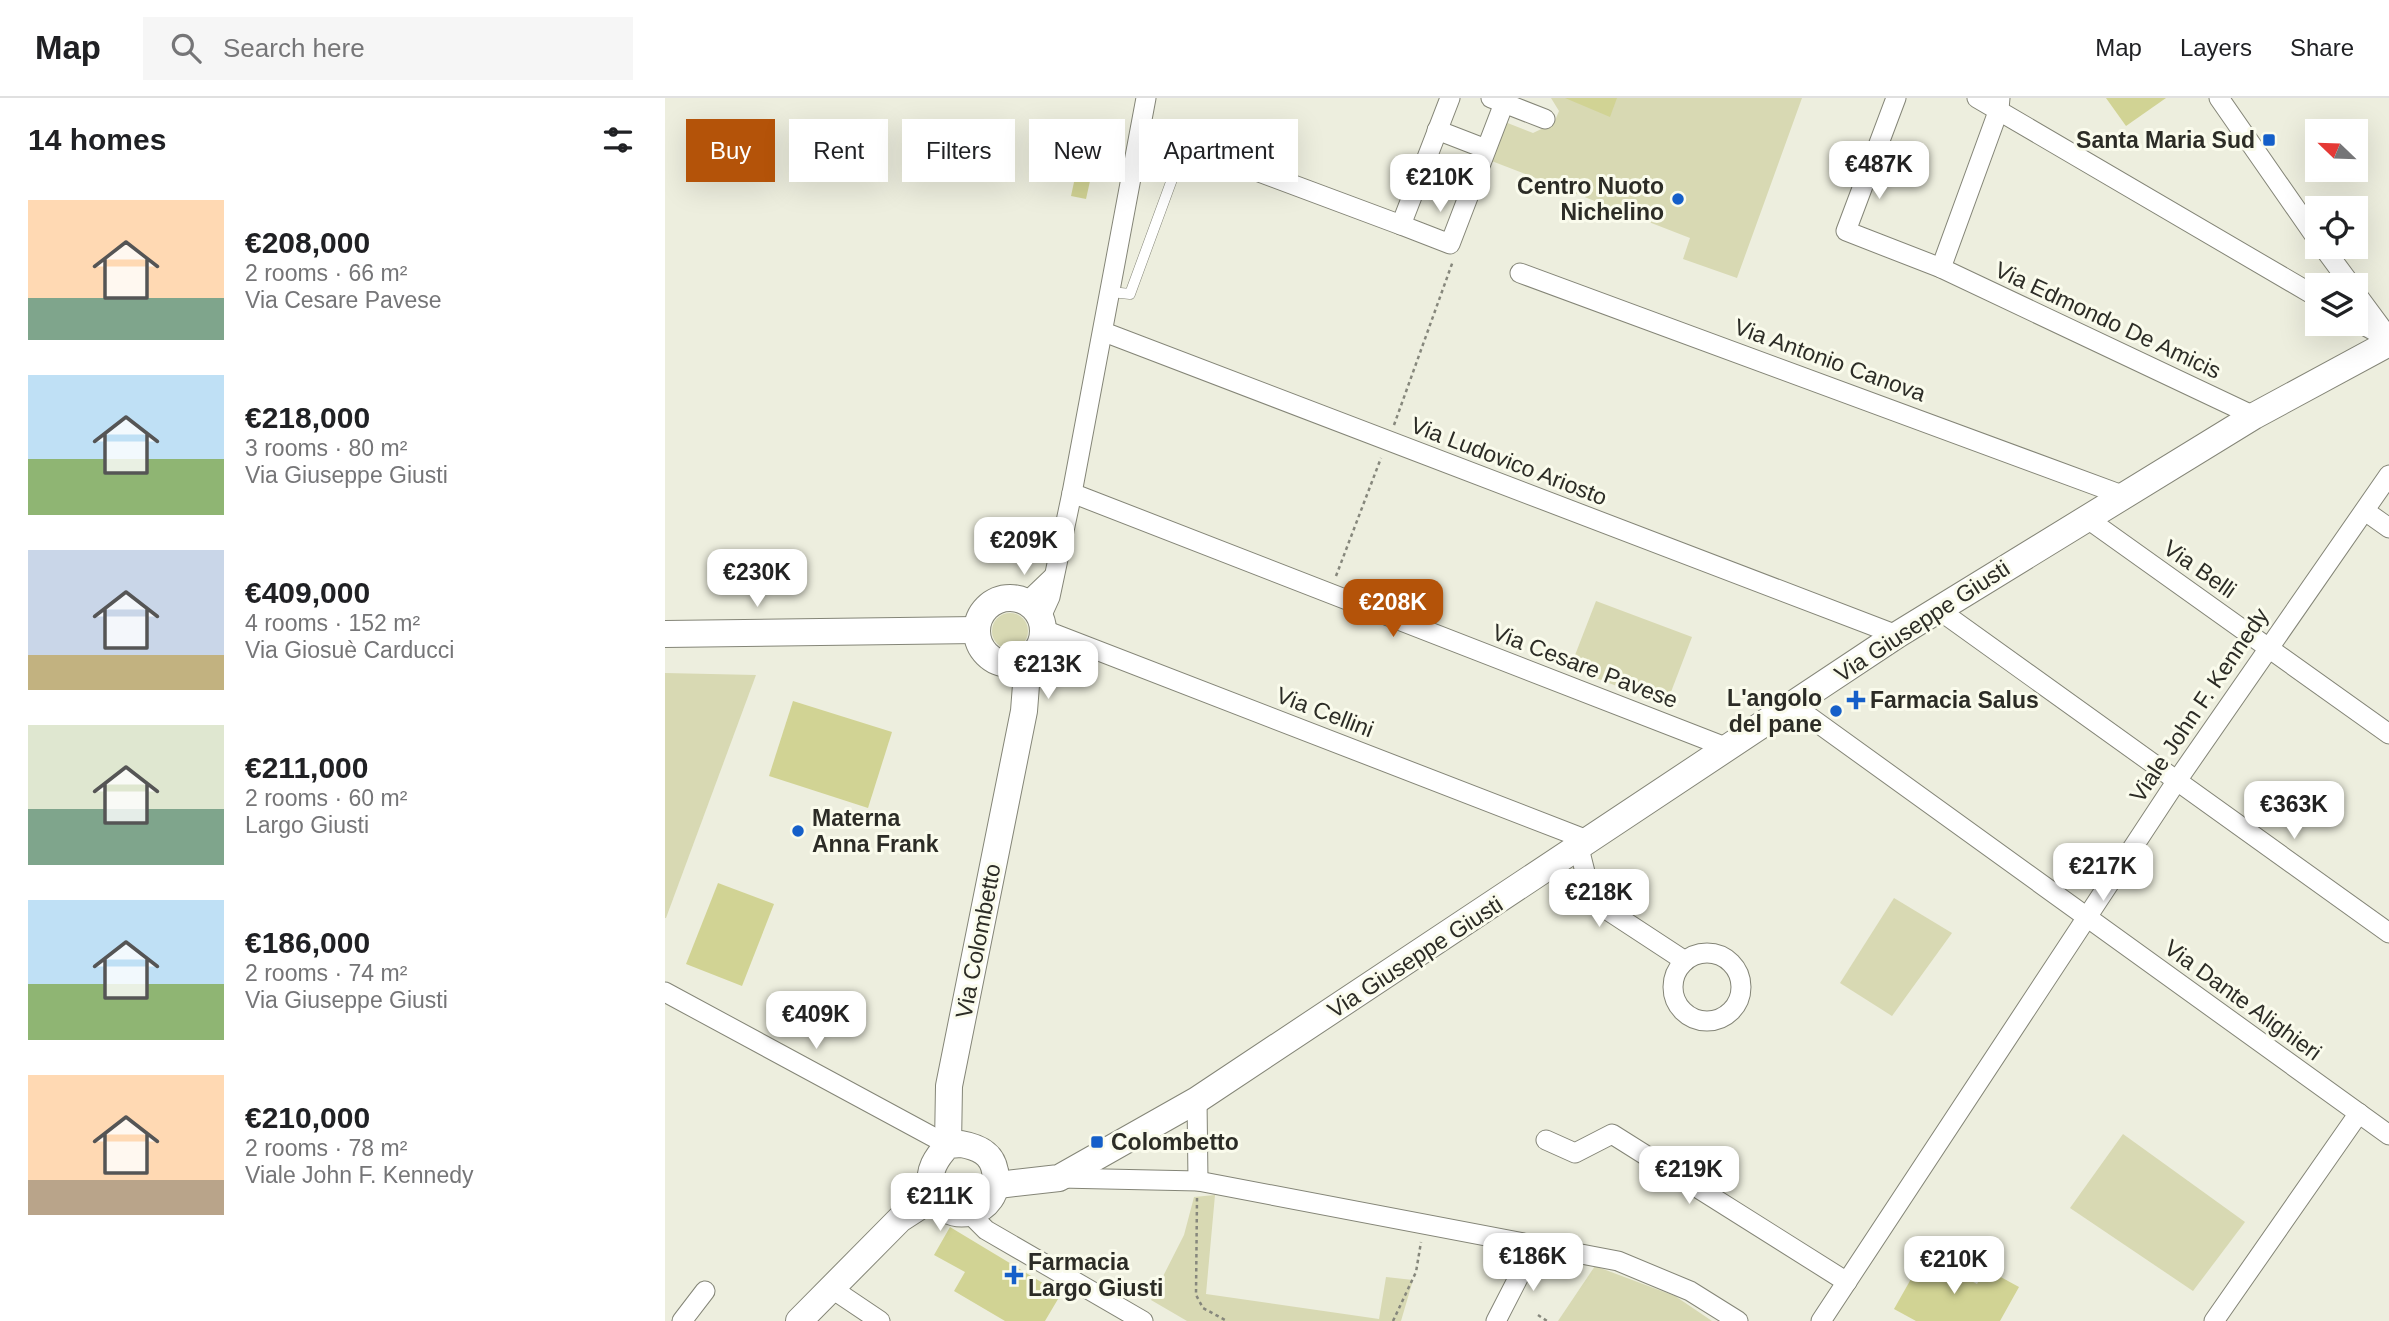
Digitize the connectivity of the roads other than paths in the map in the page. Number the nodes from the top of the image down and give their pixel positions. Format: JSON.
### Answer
{"nodes":[{"id":1,"x":1146,"y":98,"type":"edge"},
{"id":2,"x":1450,"y":98,"type":"edge"},
{"id":3,"x":1896,"y":98,"type":"edge"},
{"id":4,"x":1977,"y":98,"type":"edge"},
{"id":5,"x":2219,"y":98,"type":"edge"},
{"id":6,"x":1500,"y":100,"type":"edge"},
{"id":7,"x":1999,"y":103,"type":"edge"},
{"id":8,"x":1142,"y":119,"type":"edge"},
{"id":9,"x":1545,"y":119,"type":"dead end"},
{"id":10,"x":1437,"y":130,"type":"junction"},
{"id":11,"x":1139,"y":139,"type":"edge"},
{"id":12,"x":1486,"y":149,"type":"junction"},
{"id":13,"x":1171,"y":182,"type":"edge"},
{"id":14,"x":1286,"y":182,"type":"edge"},
{"id":15,"x":2305,"y":222,"type":"edge"},
{"id":16,"x":1401,"y":225,"type":"junction"},
{"id":17,"x":1941,"y":268,"type":"junction"},
{"id":18,"x":1520,"y":273,"type":"dead end"},
{"id":19,"x":2305,"y":290,"type":"edge"},
{"id":20,"x":1111,"y":292,"type":"junction"},
{"id":21,"x":2368,"y":310,"type":"edge"},
{"id":22,"x":2368,"y":328,"type":"edge"},
{"id":23,"x":1104,"y":332,"type":"junction"},
{"id":24,"x":2389,"y":340,"type":"edge"},
{"id":25,"x":2254,"y":416,"type":"junction"},
{"id":26,"x":2389,"y":475,"type":"edge"},
{"id":27,"x":1072,"y":493,"type":"junction"},
{"id":28,"x":2122,"y":495,"type":"junction"},
{"id":29,"x":2365,"y":511,"type":"junction"},
{"id":30,"x":2085,"y":517,"type":"junction"},
{"id":31,"x":2389,"y":528,"type":"edge"},
{"id":32,"x":1054,"y":575,"type":"junction"},
{"id":33,"x":1019,"y":600,"type":"junction"},
{"id":34,"x":1939,"y":610,"type":"junction"},
{"id":35,"x":1041,"y":624,"type":"junction"},
{"id":36,"x":977,"y":630,"type":"junction"},
{"id":37,"x":665,"y":634,"type":"edge"},
{"id":38,"x":1897,"y":635,"type":"junction"},
{"id":39,"x":2268,"y":647,"type":"junction"},
{"id":40,"x":1028,"y":659,"type":"junction"},
{"id":41,"x":995,"y":661,"type":"junction"},
{"id":42,"x":1793,"y":705,"type":"junction"},
{"id":43,"x":2389,"y":734,"type":"edge"},
{"id":44,"x":1019,"y":738,"type":"junction"},
{"id":45,"x":1728,"y":748,"type":"junction"},
{"id":46,"x":2176,"y":782,"type":"junction"},
{"id":47,"x":1585,"y":845,"type":"junction"},
{"id":48,"x":2087,"y":917,"type":"junction"},
{"id":49,"x":2389,"y":933,"type":"edge"},
{"id":50,"x":1685,"y":961,"type":"dead end"},
{"id":51,"x":665,"y":992,"type":"edge"},
{"id":52,"x":1197,"y":1100,"type":"junction"},
{"id":53,"x":2358,"y":1113,"type":"junction"},
{"id":54,"x":2389,"y":1135,"type":"edge"},
{"id":55,"x":1546,"y":1140,"type":"dead end"},
{"id":56,"x":948,"y":1145,"type":"junction"},
{"id":57,"x":1059,"y":1178,"type":"junction"},
{"id":58,"x":1198,"y":1181,"type":"junction"},
{"id":59,"x":998,"y":1185,"type":"junction"},
{"id":60,"x":934,"y":1197,"type":"junction"},
{"id":61,"x":970,"y":1214,"type":"junction"},
{"id":62,"x":1534,"y":1247,"type":"junction"},
{"id":63,"x":1847,"y":1282,"type":"junction"},
{"id":64,"x":831,"y":1288,"type":"junction"},
{"id":65,"x":705,"y":1291,"type":"dead end"},
{"id":66,"x":682,"y":1321,"type":"edge"},
{"id":67,"x":799,"y":1321,"type":"edge"},
{"id":68,"x":880,"y":1321,"type":"edge"},
{"id":69,"x":1143,"y":1321,"type":"edge"},
{"id":70,"x":1496,"y":1321,"type":"edge"},
{"id":71,"x":1738,"y":1321,"type":"edge"},
{"id":72,"x":1821,"y":1321,"type":"edge"},
{"id":73,"x":2214,"y":1321,"type":"edge"}],
"edges":[{"from":1,"to":8,"type":"street","name":"Via Colombetto"},
{"from":2,"to":10,"type":"street"},
{"from":3,"to":17,"type":"street","name":"Via Edmondo De Amicis"},
{"from":4,"to":7,"type":"street"},
{"from":5,"to":15,"type":"street"},
{"from":6,"to":9,"type":"street"},
{"from":6,"to":12,"type":"street"},
{"from":7,"to":17,"type":"street"},
{"from":7,"to":19,"type":"street"},
{"from":10,"to":12,"type":"street"},
{"from":10,"to":16,"type":"street"},
{"from":11,"to":20,"type":"street","name":"Via Colombetto"},
{"from":12,"to":16,"type":"street"},
{"from":13,"to":20,"type":"lane"},
{"from":14,"to":16,"type":"street"},
{"from":17,"to":25,"type":"street","name":"Via Edmondo De Amicis"},
{"from":18,"to":28,"type":"street","name":"Via Antonio Canova"},
{"from":20,"to":23,"type":"street","name":"Via Colombetto"},
{"from":21,"to":24,"type":"street"},
{"from":22,"to":24,"type":"street"},
{"from":23,"to":27,"type":"street","name":"Via Colombetto"},
{"from":23,"to":38,"type":"street","name":"Via Ludovico Ariosto"},
{"from":24,"to":25,"type":"street","name":"Via Giuseppe Giusti"},
{"from":25,"to":28,"type":"street","name":"Via Giuseppe Giusti"},
{"from":26,"to":29,"type":"street","name":"Viale John F. Kennedy"},
{"from":27,"to":32,"type":"street","name":"Via Colombetto"},
{"from":27,"to":45,"type":"street","name":"Via Cesare Pavese"},
{"from":28,"to":30,"type":"street","name":"Via Giuseppe Giusti"},
{"from":29,"to":31,"type":"street"},
{"from":29,"to":39,"type":"street","name":"Viale John F. Kennedy"},
{"from":30,"to":34,"type":"street","name":"Via Giuseppe Giusti"},
{"from":30,"to":39,"type":"street","name":"Via Belli"},
{"from":32,"to":33,"type":"street"},
{"from":32,"to":35,"type":"street","name":"Via Colombetto"},
{"from":33,"to":35,"type":"street"},
{"from":33,"to":36,"type":"street"},
{"from":34,"to":38,"type":"street","name":"Via Giuseppe Giusti"},
{"from":34,"to":46,"type":"street"},
{"from":35,"to":40,"type":"street","name":"Via Colombetto"},
{"from":35,"to":47,"type":"street","name":"Via Cellini"},
{"from":36,"to":37,"type":"street"},
{"from":36,"to":41,"type":"street","name":"Via Colombetto"},
{"from":38,"to":42,"type":"street","name":"Via Giuseppe Giusti"},
{"from":39,"to":43,"type":"street","name":"Via Belli"},
{"from":39,"to":46,"type":"street","name":"Viale John F. Kennedy"},
{"from":40,"to":41,"type":"street"},
{"from":40,"to":44,"type":"street","name":"Via Colombetto"},
{"from":41,"to":44,"type":"street","name":"Via Colombetto"},
{"from":42,"to":45,"type":"street","name":"Via Giuseppe Giusti"},
{"from":42,"to":48,"type":"street","name":"Via Dante Alighieri"},
{"from":44,"to":56,"type":"street","name":"Via Colombetto"},
{"from":45,"to":47,"type":"street","name":"Via Giuseppe Giusti"},
{"from":46,"to":48,"type":"street","name":"Viale John F. Kennedy"},
{"from":46,"to":49,"type":"street"},
{"from":47,"to":50,"type":"street"},
{"from":47,"to":52,"type":"street","name":"Via Giuseppe Giusti"},
{"from":48,"to":53,"type":"street","name":"Via Dante Alighieri"},
{"from":48,"to":63,"type":"street","name":"Viale John F. Kennedy"},
{"from":51,"to":56,"type":"street"},
{"from":52,"to":57,"type":"street","name":"Via Giuseppe Giusti"},
{"from":52,"to":58,"type":"street"},
{"from":53,"to":54,"type":"street","name":"Via Dante Alighieri"},
{"from":53,"to":73,"type":"street"},
{"from":55,"to":63,"type":"street"},
{"from":56,"to":59,"type":"street"},
{"from":56,"to":60,"type":"street"},
{"from":57,"to":58,"type":"street"},
{"from":57,"to":59,"type":"street","name":"Via Giuseppe Giusti"},
{"from":58,"to":62,"type":"street"},
{"from":59,"to":61,"type":"street"},
{"from":60,"to":61,"type":"street"},
{"from":60,"to":64,"type":"street"},
{"from":61,"to":69,"type":"street"},
{"from":62,"to":70,"type":"street"},
{"from":62,"to":71,"type":"street"},
{"from":63,"to":72,"type":"street","name":"Viale John F. Kennedy"},
{"from":64,"to":67,"type":"street"},
{"from":64,"to":68,"type":"street"},
{"from":65,"to":66,"type":"street"}]}
